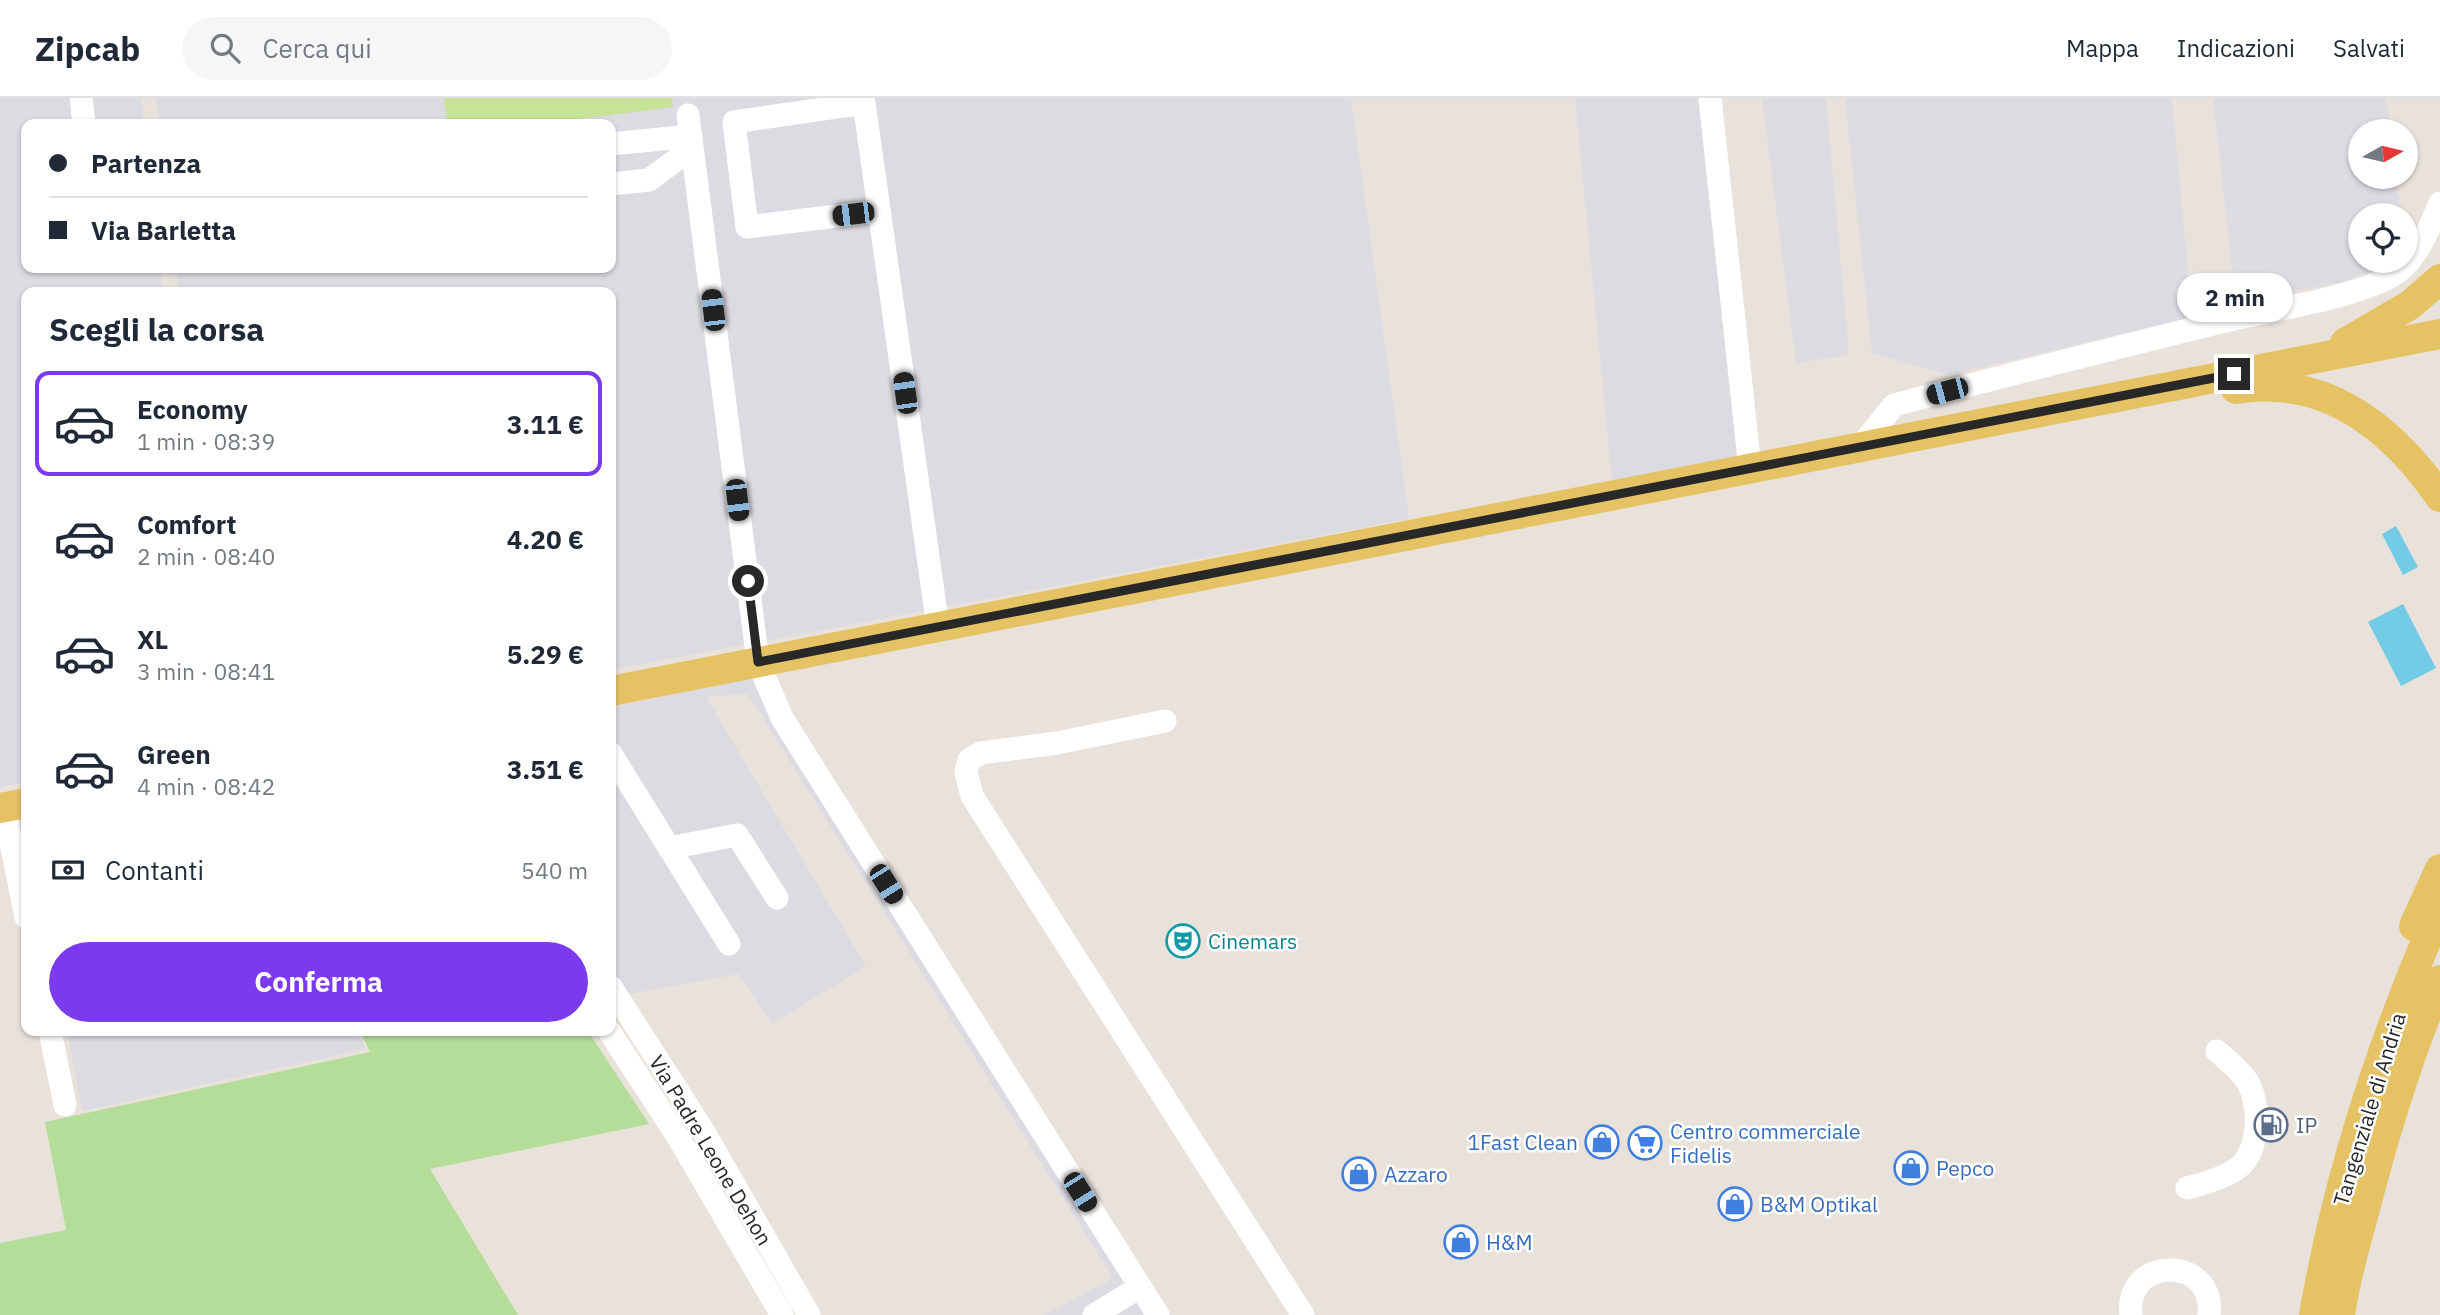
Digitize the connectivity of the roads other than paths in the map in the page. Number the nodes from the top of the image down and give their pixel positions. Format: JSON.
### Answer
{"nodes":[{"id":1,"x":81,"y":98,"type":"edge"},
{"id":2,"x":1710,"y":98,"type":"edge"},
{"id":3,"x":83,"y":119,"type":"edge"},
{"id":4,"x":690,"y":133,"type":"junction"},
{"id":5,"x":616,"y":143,"type":"edge"},
{"id":6,"x":616,"y":183,"type":"edge"},
{"id":7,"x":2440,"y":203,"type":"edge"},
{"id":8,"x":879,"y":211,"type":"junction"},
{"id":9,"x":2440,"y":279,"type":"edge"},
{"id":10,"x":2440,"y":334,"type":"edge"},
{"id":11,"x":2315,"y":358,"type":"junction"},
{"id":12,"x":2045,"y":411,"type":"junction"},
{"id":13,"x":1861,"y":446,"type":"junction"},
{"id":14,"x":1750,"y":468,"type":"junction"},
{"id":15,"x":2440,"y":497,"type":"edge"},
{"id":16,"x":938,"y":627,"type":"junction"},
{"id":17,"x":758,"y":662,"type":"junction"},
{"id":18,"x":616,"y":690,"type":"edge"},
{"id":19,"x":1166,"y":721,"type":"dead end"},
{"id":20,"x":616,"y":762,"type":"edge"},
{"id":21,"x":10,"y":806,"type":"edge"},
{"id":22,"x":669,"y":848,"type":"junction"},
{"id":23,"x":2440,"y":869,"type":"edge"},
{"id":24,"x":21,"y":882,"type":"edge"},
{"id":25,"x":777,"y":898,"type":"dead end"},
{"id":26,"x":2440,"y":909,"type":"edge"},
{"id":27,"x":729,"y":944,"type":"dead end"},
{"id":28,"x":2440,"y":980,"type":"edge"},
{"id":29,"x":616,"y":995,"type":"edge"},
{"id":30,"x":51,"y":1036,"type":"edge"},
{"id":31,"x":613,"y":1036,"type":"edge"},
{"id":32,"x":2388,"y":1043,"type":"junction"},
{"id":33,"x":2217,"y":1051,"type":"dead end"},
{"id":34,"x":65,"y":1105,"type":"dead end"},
{"id":35,"x":2187,"y":1188,"type":"dead end"},
{"id":36,"x":1140,"y":1287,"type":"junction"},
{"id":37,"x":782,"y":1315,"type":"edge"},
{"id":38,"x":809,"y":1315,"type":"edge"},
{"id":39,"x":1094,"y":1315,"type":"edge"},
{"id":40,"x":1157,"y":1315,"type":"edge"},
{"id":41,"x":1303,"y":1315,"type":"edge"},
{"id":42,"x":2131,"y":1315,"type":"edge"},
{"id":43,"x":2209,"y":1315,"type":"edge"},
{"id":44,"x":2314,"y":1315,"type":"edge"},
{"id":45,"x":2340,"y":1315,"type":"edge"}],
"edges":[{"from":1,"to":3,"type":"street"},
{"from":2,"to":14,"type":"street"},
{"from":4,"to":5,"type":"street"},
{"from":4,"to":6,"type":"street"},
{"from":4,"to":17,"type":"street"},
{"from":7,"to":13,"type":"street"},
{"from":8,"to":8,"type":"street"},
{"from":8,"to":16,"type":"street"},
{"from":9,"to":11,"type":"main road"},
{"from":10,"to":11,"type":"main road"},
{"from":11,"to":12,"type":"main road"},
{"from":12,"to":13,"type":"main road"},
{"from":12,"to":15,"type":"main road"},
{"from":13,"to":14,"type":"main road"},
{"from":14,"to":16,"type":"main road"},
{"from":16,"to":17,"type":"main road"},
{"from":17,"to":18,"type":"main road"},
{"from":17,"to":36,"type":"street"},
{"from":19,"to":41,"type":"street"},
{"from":20,"to":22,"type":"street"},
{"from":21,"to":24,"type":"street"},
{"from":22,"to":25,"type":"street"},
{"from":22,"to":27,"type":"street"},
{"from":23,"to":32,"type":"main road"},
{"from":26,"to":32,"type":"main road","name":"Tangenziale di Andria"},
{"from":28,"to":45,"type":"main road","name":"Tangenziale di Andria"},
{"from":29,"to":38,"type":"street","name":"Via Padre Leone Dehon"},
{"from":30,"to":34,"type":"street"},
{"from":31,"to":37,"type":"street","name":"Via Padre Leone Dehon"},
{"from":32,"to":44,"type":"main road","name":"Tangenziale di Andria"},
{"from":33,"to":35,"type":"street"},
{"from":36,"to":39,"type":"street"},
{"from":36,"to":40,"type":"street"},
{"from":42,"to":43,"type":"street"}]}
